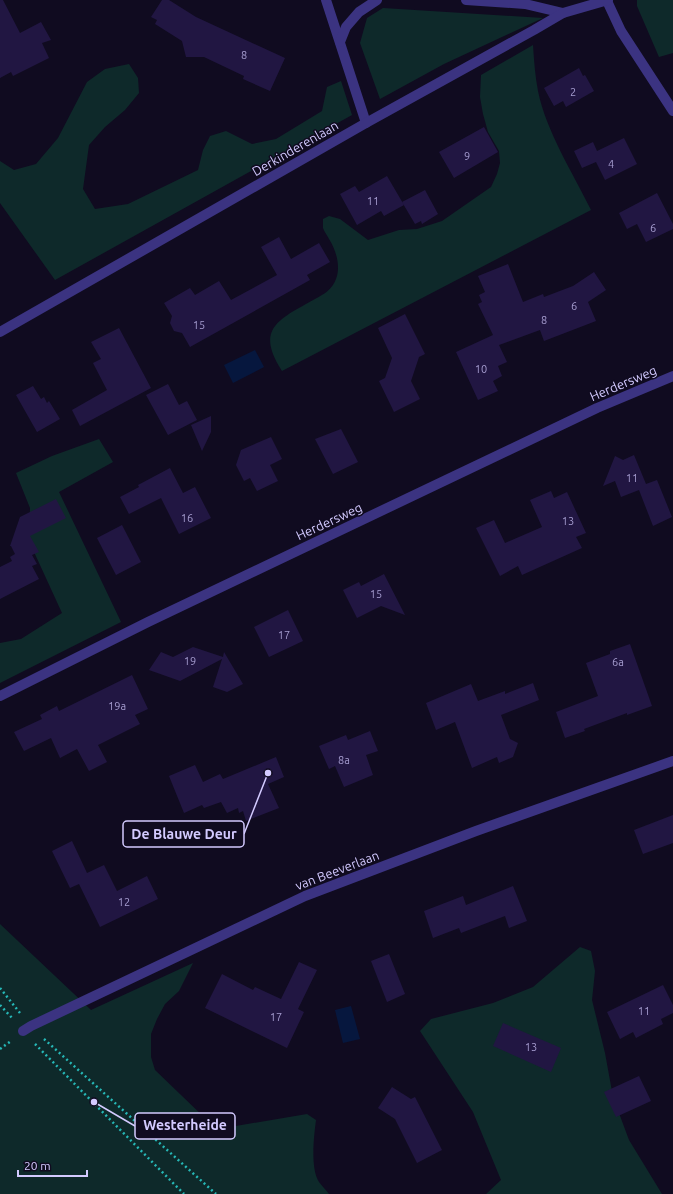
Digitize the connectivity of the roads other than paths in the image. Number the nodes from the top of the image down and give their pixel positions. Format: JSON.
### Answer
{"nodes":[{"id":1,"x":326,"y":0,"type":"edge"},
{"id":2,"x":377,"y":0,"type":"edge"},
{"id":3,"x":466,"y":0,"type":"edge"},
{"id":4,"x":607,"y":0,"type":"edge"},
{"id":5,"x":563,"y":13,"type":"junction"},
{"id":6,"x":340,"y":42,"type":"junction"},
{"id":7,"x":673,"y":112,"type":"edge"},
{"id":8,"x":366,"y":123,"type":"junction"},
{"id":9,"x":0,"y":332,"type":"edge"},
{"id":10,"x":673,"y":376,"type":"edge"},
{"id":11,"x":0,"y":696,"type":"edge"},
{"id":12,"x":673,"y":761,"type":"edge"},
{"id":13,"x":27,"y":1029,"type":"road end"}],
"edges":[{"from":1,"to":6,"type":"street"},
{"from":2,"to":6,"type":"street"},
{"from":3,"to":5,"type":"street"},
{"from":4,"to":5,"type":"street","name":"Derkinderenlaan"},
{"from":4,"to":7,"type":"street"},
{"from":5,"to":8,"type":"street","name":"Derkinderenlaan"},
{"from":6,"to":8,"type":"street"},
{"from":8,"to":9,"type":"street","name":"Derkinderenlaan"},
{"from":10,"to":11,"type":"street","name":"Herdersweg"},
{"from":12,"to":13,"type":"street","name":"van Beeverlaan"}]}
